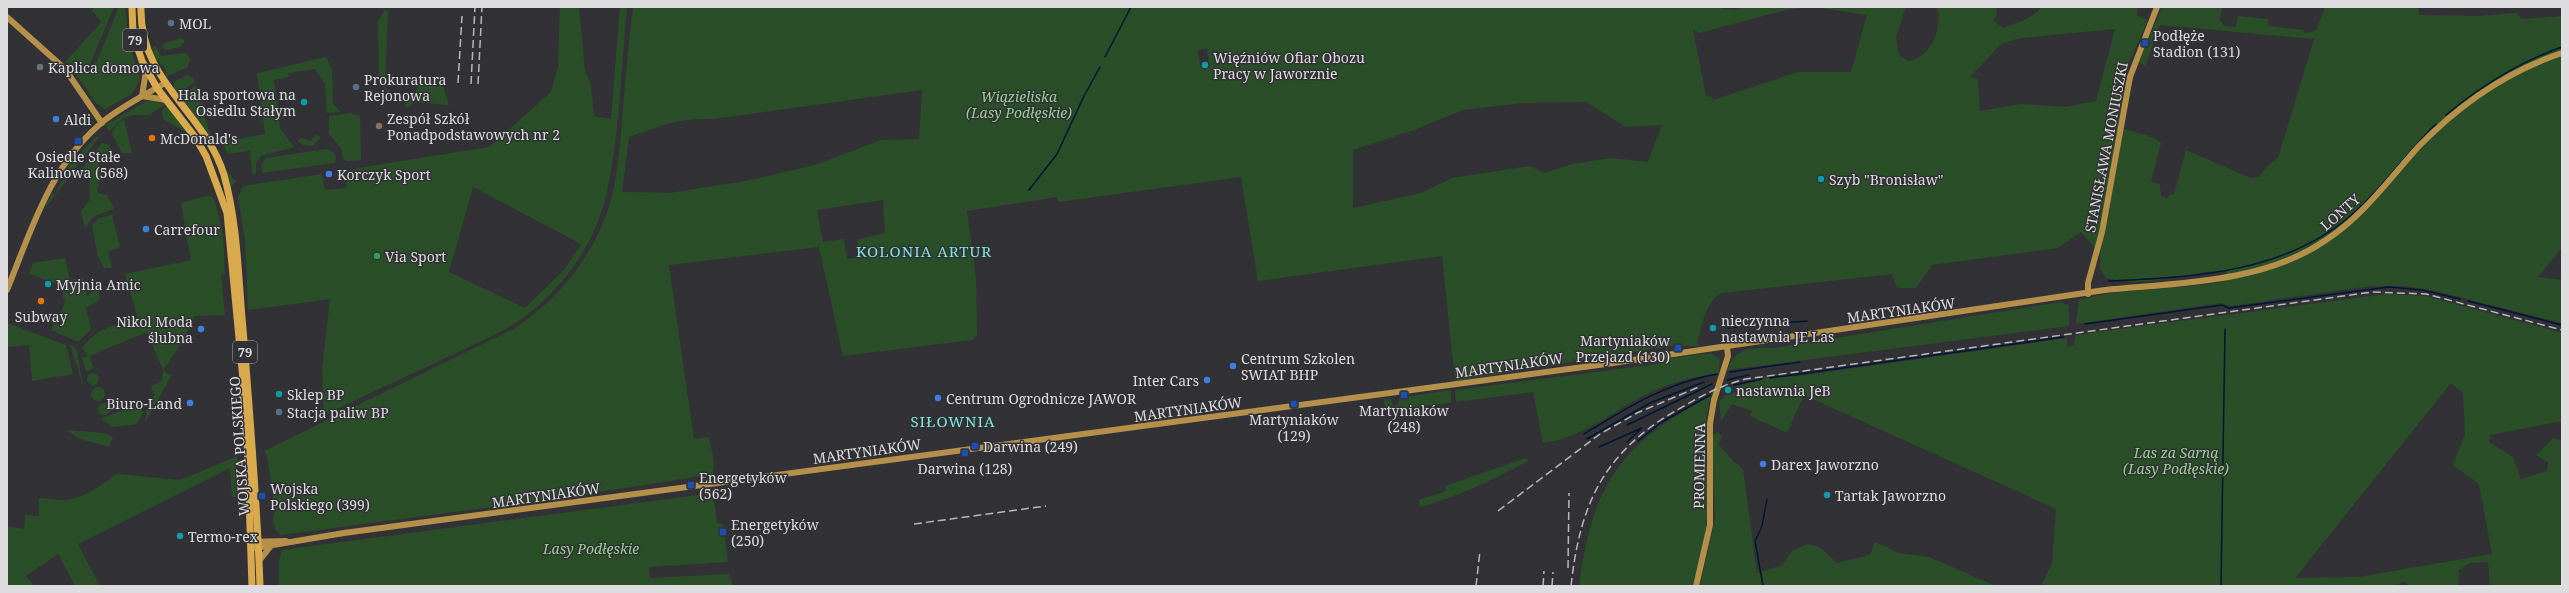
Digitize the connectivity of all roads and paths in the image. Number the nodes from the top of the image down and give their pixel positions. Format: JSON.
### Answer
{"nodes":[{"id":1,"x":132,"y":7,"type":"edge"},
{"id":2,"x":141,"y":7,"type":"edge"},
{"id":3,"x":2157,"y":7,"type":"edge"},
{"id":4,"x":7,"y":16,"type":"edge"},
{"id":5,"x":2562,"y":53,"type":"edge"},
{"id":6,"x":146,"y":71,"type":"junction"},
{"id":7,"x":165,"y":83,"type":"junction"},
{"id":8,"x":157,"y":88,"type":"junction"},
{"id":9,"x":142,"y":96,"type":"junction"},
{"id":10,"x":166,"y":100,"type":"junction"},
{"id":11,"x":102,"y":123,"type":"junction"},
{"id":12,"x":7,"y":290,"type":"edge"},
{"id":13,"x":2088,"y":294,"type":"junction"},
{"id":14,"x":1727,"y":348,"type":"junction"},
{"id":15,"x":258,"y":530,"type":"junction"},
{"id":16,"x":273,"y":540,"type":"junction"},
{"id":17,"x":290,"y":541,"type":"junction"},
{"id":18,"x":259,"y":545,"type":"junction"},
{"id":19,"x":249,"y":546,"type":"junction"},
{"id":20,"x":270,"y":547,"type":"junction"},
{"id":21,"x":259,"y":561,"type":"junction"},
{"id":22,"x":252,"y":586,"type":"edge"},
{"id":23,"x":260,"y":586,"type":"edge"},
{"id":24,"x":1696,"y":586,"type":"edge"}],
"edges":[{"from":1,"to":6,"type":"main road","number":"79"},
{"from":2,"to":7,"type":"main road","number":"79"},
{"from":3,"to":13,"type":"main road","name":"STANISŁAWA MONIUSZKI"},
{"from":4,"to":11,"type":"main road"},
{"from":5,"to":13,"type":"main road","name":"LONTY"},
{"from":6,"to":8,"type":"main road","number":"79"},
{"from":6,"to":9,"type":"main road"},
{"from":7,"to":8,"type":"main road"},
{"from":7,"to":15,"type":"main road","name":"WOJSKA POLSKIEGO","number":"79"},
{"from":8,"to":9,"type":"main road"},
{"from":8,"to":10,"type":"main road","name":"WOJSKA POLSKIEGO","number":"79"},
{"from":9,"to":10,"type":"main road"},
{"from":9,"to":11,"type":"main road"},
{"from":10,"to":19,"type":"main road","name":"WOJSKA POLSKIEGO","number":"79"},
{"from":11,"to":12,"type":"main road"},
{"from":13,"to":14,"type":"main road","name":"MARTYNIAKÓW"},
{"from":14,"to":17,"type":"main road","name":"MARTYNIAKÓW"},
{"from":14,"to":24,"type":"main road","name":"PROMIENNA"},
{"from":15,"to":16,"type":"main road"},
{"from":15,"to":18,"type":"main road","name":"WOJSKA POLSKIEGO","number":"79"},
{"from":16,"to":17,"type":"main road","name":"MARTYNIAKÓW"},
{"from":16,"to":18,"type":"main road","name":"MARTYNIAKÓW"},
{"from":17,"to":20,"type":"main road","name":"MARTYNIAKÓW"},
{"from":18,"to":19,"type":"main road","name":"MARTYNIAKÓW"},
{"from":18,"to":20,"type":"main road","name":"MARTYNIAKÓW"},
{"from":18,"to":21,"type":"main road","name":"WOJSKA POLSKIEGO","number":"79"},
{"from":19,"to":22,"type":"main road","name":"WOJSKA POLSKIEGO","number":"79"},
{"from":20,"to":21,"type":"main road"},
{"from":21,"to":23,"type":"main road","name":"WOJSKA POLSKIEGO","number":"79"}]}
